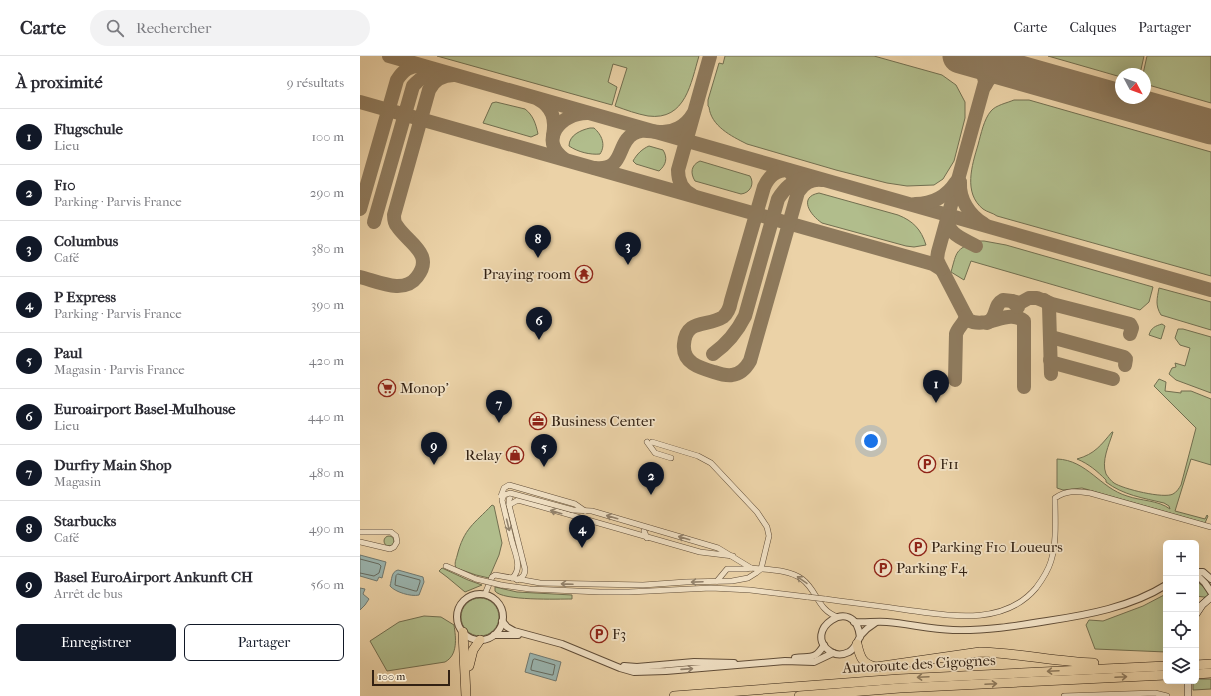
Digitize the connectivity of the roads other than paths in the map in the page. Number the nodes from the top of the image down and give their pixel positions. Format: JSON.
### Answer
{"nodes":[{"id":1,"x":671,"y":458,"type":"dead end"},
{"id":2,"x":511,"y":495,"type":"dead end"},
{"id":3,"x":510,"y":505,"type":"junction"},
{"id":4,"x":1211,"y":527,"type":"edge"},
{"id":5,"x":644,"y":530,"type":"dead end"},
{"id":6,"x":360,"y":532,"type":"edge"},
{"id":7,"x":647,"y":538,"type":"junction"},
{"id":8,"x":360,"y":542,"type":"edge"},
{"id":9,"x":733,"y":556,"type":"junction"},
{"id":10,"x":446,"y":566,"type":"dead end"},
{"id":11,"x":751,"y":568,"type":"junction"},
{"id":12,"x":761,"y":569,"type":"junction"},
{"id":13,"x":1199,"y":573,"type":"edge"},
{"id":14,"x":1199,"y":576,"type":"edge"},
{"id":15,"x":515,"y":579,"type":"junction"},
{"id":16,"x":1211,"y":579,"type":"edge"},
{"id":17,"x":717,"y":581,"type":"junction"},
{"id":18,"x":1163,"y":587,"type":"edge"},
{"id":19,"x":1211,"y":592,"type":"edge"},
{"id":20,"x":485,"y":594,"type":"junction"},
{"id":21,"x":1211,"y":597,"type":"edge"},
{"id":22,"x":1197,"y":612,"type":"edge"},
{"id":23,"x":838,"y":617,"type":"junction"},
{"id":24,"x":502,"y":621,"type":"junction"},
{"id":25,"x":854,"y":622,"type":"junction"},
{"id":26,"x":875,"y":623,"type":"junction"},
{"id":27,"x":463,"y":632,"type":"junction"},
{"id":28,"x":494,"y":635,"type":"junction"},
{"id":29,"x":526,"y":635,"type":"junction"},
{"id":30,"x":480,"y":640,"type":"junction"},
{"id":31,"x":859,"y":641,"type":"junction"},
{"id":32,"x":824,"y":645,"type":"junction"},
{"id":33,"x":833,"y":653,"type":"junction"},
{"id":34,"x":785,"y":661,"type":"junction"},
{"id":35,"x":608,"y":662,"type":"junction"},
{"id":36,"x":675,"y":663,"type":"junction"},
{"id":37,"x":746,"y":664,"type":"junction"},
{"id":38,"x":1211,"y":664,"type":"edge"},
{"id":39,"x":1199,"y":665,"type":"edge"},
{"id":40,"x":1163,"y":666,"type":"edge"},
{"id":41,"x":1120,"y":667,"type":"junction"},
{"id":42,"x":666,"y":671,"type":"junction"},
{"id":43,"x":1211,"y":673,"type":"edge"},
{"id":44,"x":1199,"y":674,"type":"edge"},
{"id":45,"x":1163,"y":675,"type":"edge"},
{"id":46,"x":467,"y":692,"type":"edge"},
{"id":47,"x":674,"y":696,"type":"edge"},
{"id":48,"x":799,"y":696,"type":"edge"},
{"id":49,"x":1064,"y":696,"type":"edge"},
{"id":50,"x":1167,"y":696,"type":"edge"}],
"edges":[{"from":1,"to":12,"type":"street"},
{"from":2,"to":3,"type":"street"},
{"from":7,"to":3,"type":"street","one_way":true},
{"from":3,"to":15,"type":"street"},
{"from":4,"to":10,"type":"street","bridge":true},
{"from":5,"to":7,"type":"street"},
{"from":6,"to":8,"type":"street"},
{"from":7,"to":9,"type":"street"},
{"from":9,"to":11,"type":"street"},
{"from":9,"to":15,"type":"street","one_way":true,"bridge":true},
{"from":11,"to":12,"type":"street"},
{"from":11,"to":17,"type":"street"},
{"from":12,"to":17,"type":"street"},
{"from":23,"to":12,"type":"street","one_way":true},
{"from":13,"to":16,"type":"street"},
{"from":14,"to":19,"type":"street"},
{"from":17,"to":15,"type":"street","one_way":true},
{"from":15,"to":20,"type":"street"},
{"from":18,"to":26,"type":"street"},
{"from":20,"to":24,"type":"street"},
{"from":20,"to":27,"type":"street"},
{"from":21,"to":22,"type":"main road"},
{"from":23,"to":25,"type":"street"},
{"from":23,"to":32,"type":"street"},
{"from":24,"to":28,"type":"street"},
{"from":24,"to":29,"type":"street"},
{"from":25,"to":26,"type":"street"},
{"from":25,"to":31,"type":"street"},
{"from":26,"to":31,"type":"street"},
{"from":27,"to":30,"type":"street"},
{"from":27,"to":46,"type":"highway"},
{"from":28,"to":29,"type":"street"},
{"from":28,"to":30,"type":"street"},
{"from":29,"to":35,"type":"street"},
{"from":30,"to":46,"type":"highway"},
{"from":31,"to":33,"type":"street"},
{"from":31,"to":41,"type":"highway"},
{"from":32,"to":33,"type":"street"},
{"from":32,"to":34,"type":"street"},
{"from":33,"to":34,"type":"street"},
{"from":34,"to":37,"type":"street"},
{"from":35,"to":36,"type":"street"},
{"from":35,"to":42,"type":"street"},
{"from":36,"to":37,"type":"street"},
{"from":36,"to":42,"type":"street"},
{"from":42,"to":37,"type":"street","one_way":true},
{"from":38,"to":39,"type":"highway"},
{"from":40,"to":41,"type":"highway","name":"Autoroute des Cigognes"},
{"from":41,"to":47,"type":"highway","name":"Autoroute des Cigognes","one_way":true},
{"from":43,"to":44,"type":"highway"},
{"from":48,"to":45,"type":"highway","name":"Autoroute des Cigognes","one_way":true},
{"from":49,"to":50,"type":"street"}]}
